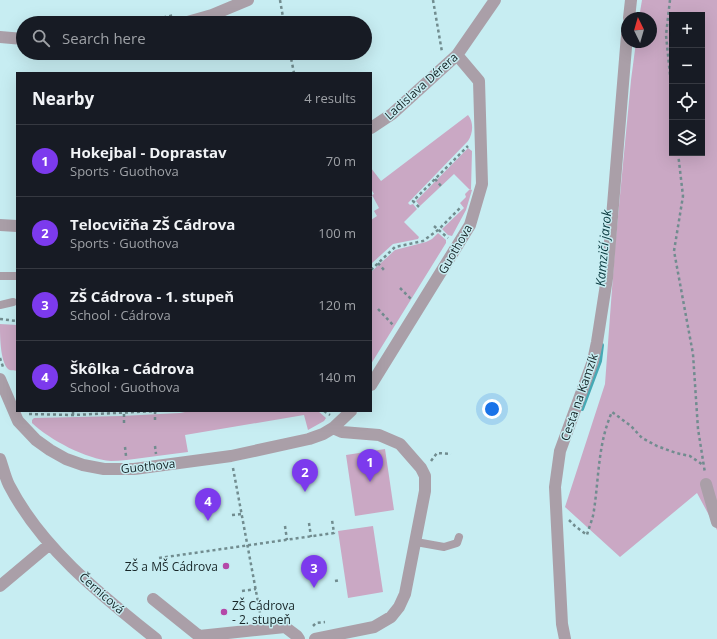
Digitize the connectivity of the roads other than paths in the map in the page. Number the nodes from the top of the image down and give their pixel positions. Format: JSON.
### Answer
{"nodes":[{"id":1,"x":248,"y":0,"type":"edge"},
{"id":2,"x":495,"y":0,"type":"edge"},
{"id":3,"x":631,"y":0,"type":"edge"},
{"id":4,"x":630,"y":12,"type":"edge"},
{"id":5,"x":208,"y":16,"type":"edge"},
{"id":6,"x":0,"y":37,"type":"edge"},
{"id":7,"x":16,"y":38,"type":"edge"},
{"id":8,"x":626,"y":48,"type":"edge"},
{"id":9,"x":457,"y":55,"type":"junction"},
{"id":10,"x":372,"y":127,"type":"edge"},
{"id":11,"x":0,"y":225,"type":"edge"},
{"id":12,"x":16,"y":226,"type":"edge"},
{"id":13,"x":0,"y":276,"type":"edge"},
{"id":14,"x":16,"y":276,"type":"edge"},
{"id":15,"x":14,"y":302,"type":"dead end"},
{"id":16,"x":0,"y":305,"type":"edge"},
{"id":17,"x":0,"y":379,"type":"edge"},
{"id":18,"x":372,"y":383,"type":"edge"},
{"id":19,"x":350,"y":412,"type":"edge"},
{"id":20,"x":334,"y":428,"type":"junction"},
{"id":21,"x":0,"y":459,"type":"edge"},
{"id":22,"x":706,"y":484,"type":"road end"},
{"id":23,"x":717,"y":522,"type":"edge"},
{"id":24,"x":459,"y":537,"type":"dead end"},
{"id":25,"x":50,"y":544,"type":"junction"},
{"id":26,"x":415,"y":546,"type":"junction"},
{"id":27,"x":0,"y":586,"type":"edge"},
{"id":28,"x":152,"y":599,"type":"dead end"},
{"id":29,"x":156,"y":639,"type":"edge"},
{"id":30,"x":299,"y":639,"type":"edge"},
{"id":31,"x":315,"y":639,"type":"edge"},
{"id":32,"x":565,"y":639,"type":"edge"}],
"edges":[{"from":1,"to":5,"type":"street"},
{"from":2,"to":9,"type":"street","name":"Ladislava Dérera"},
{"from":3,"to":4,"type":"street"},
{"from":6,"to":7,"type":"street"},
{"from":8,"to":32,"type":"street","name":"Cesta na Kamzík"},
{"from":9,"to":10,"type":"street","name":"Ladislava Dérera"},
{"from":9,"to":18,"type":"street","name":"Guothova"},
{"from":11,"to":12,"type":"street"},
{"from":13,"to":14,"type":"lane"},
{"from":15,"to":16,"type":"lane"},
{"from":17,"to":20,"type":"street","name":"Guothova"},
{"from":19,"to":20,"type":"street","name":"Guothova"},
{"from":20,"to":26,"type":"street"},
{"from":21,"to":25,"type":"street","name":"Černicová"},
{"from":22,"to":23,"type":"street"},
{"from":24,"to":26,"type":"lane"},
{"from":25,"to":27,"type":"street"},
{"from":25,"to":29,"type":"street","name":"Černicová"},
{"from":26,"to":31,"type":"street"},
{"from":28,"to":30,"type":"street"}]}
